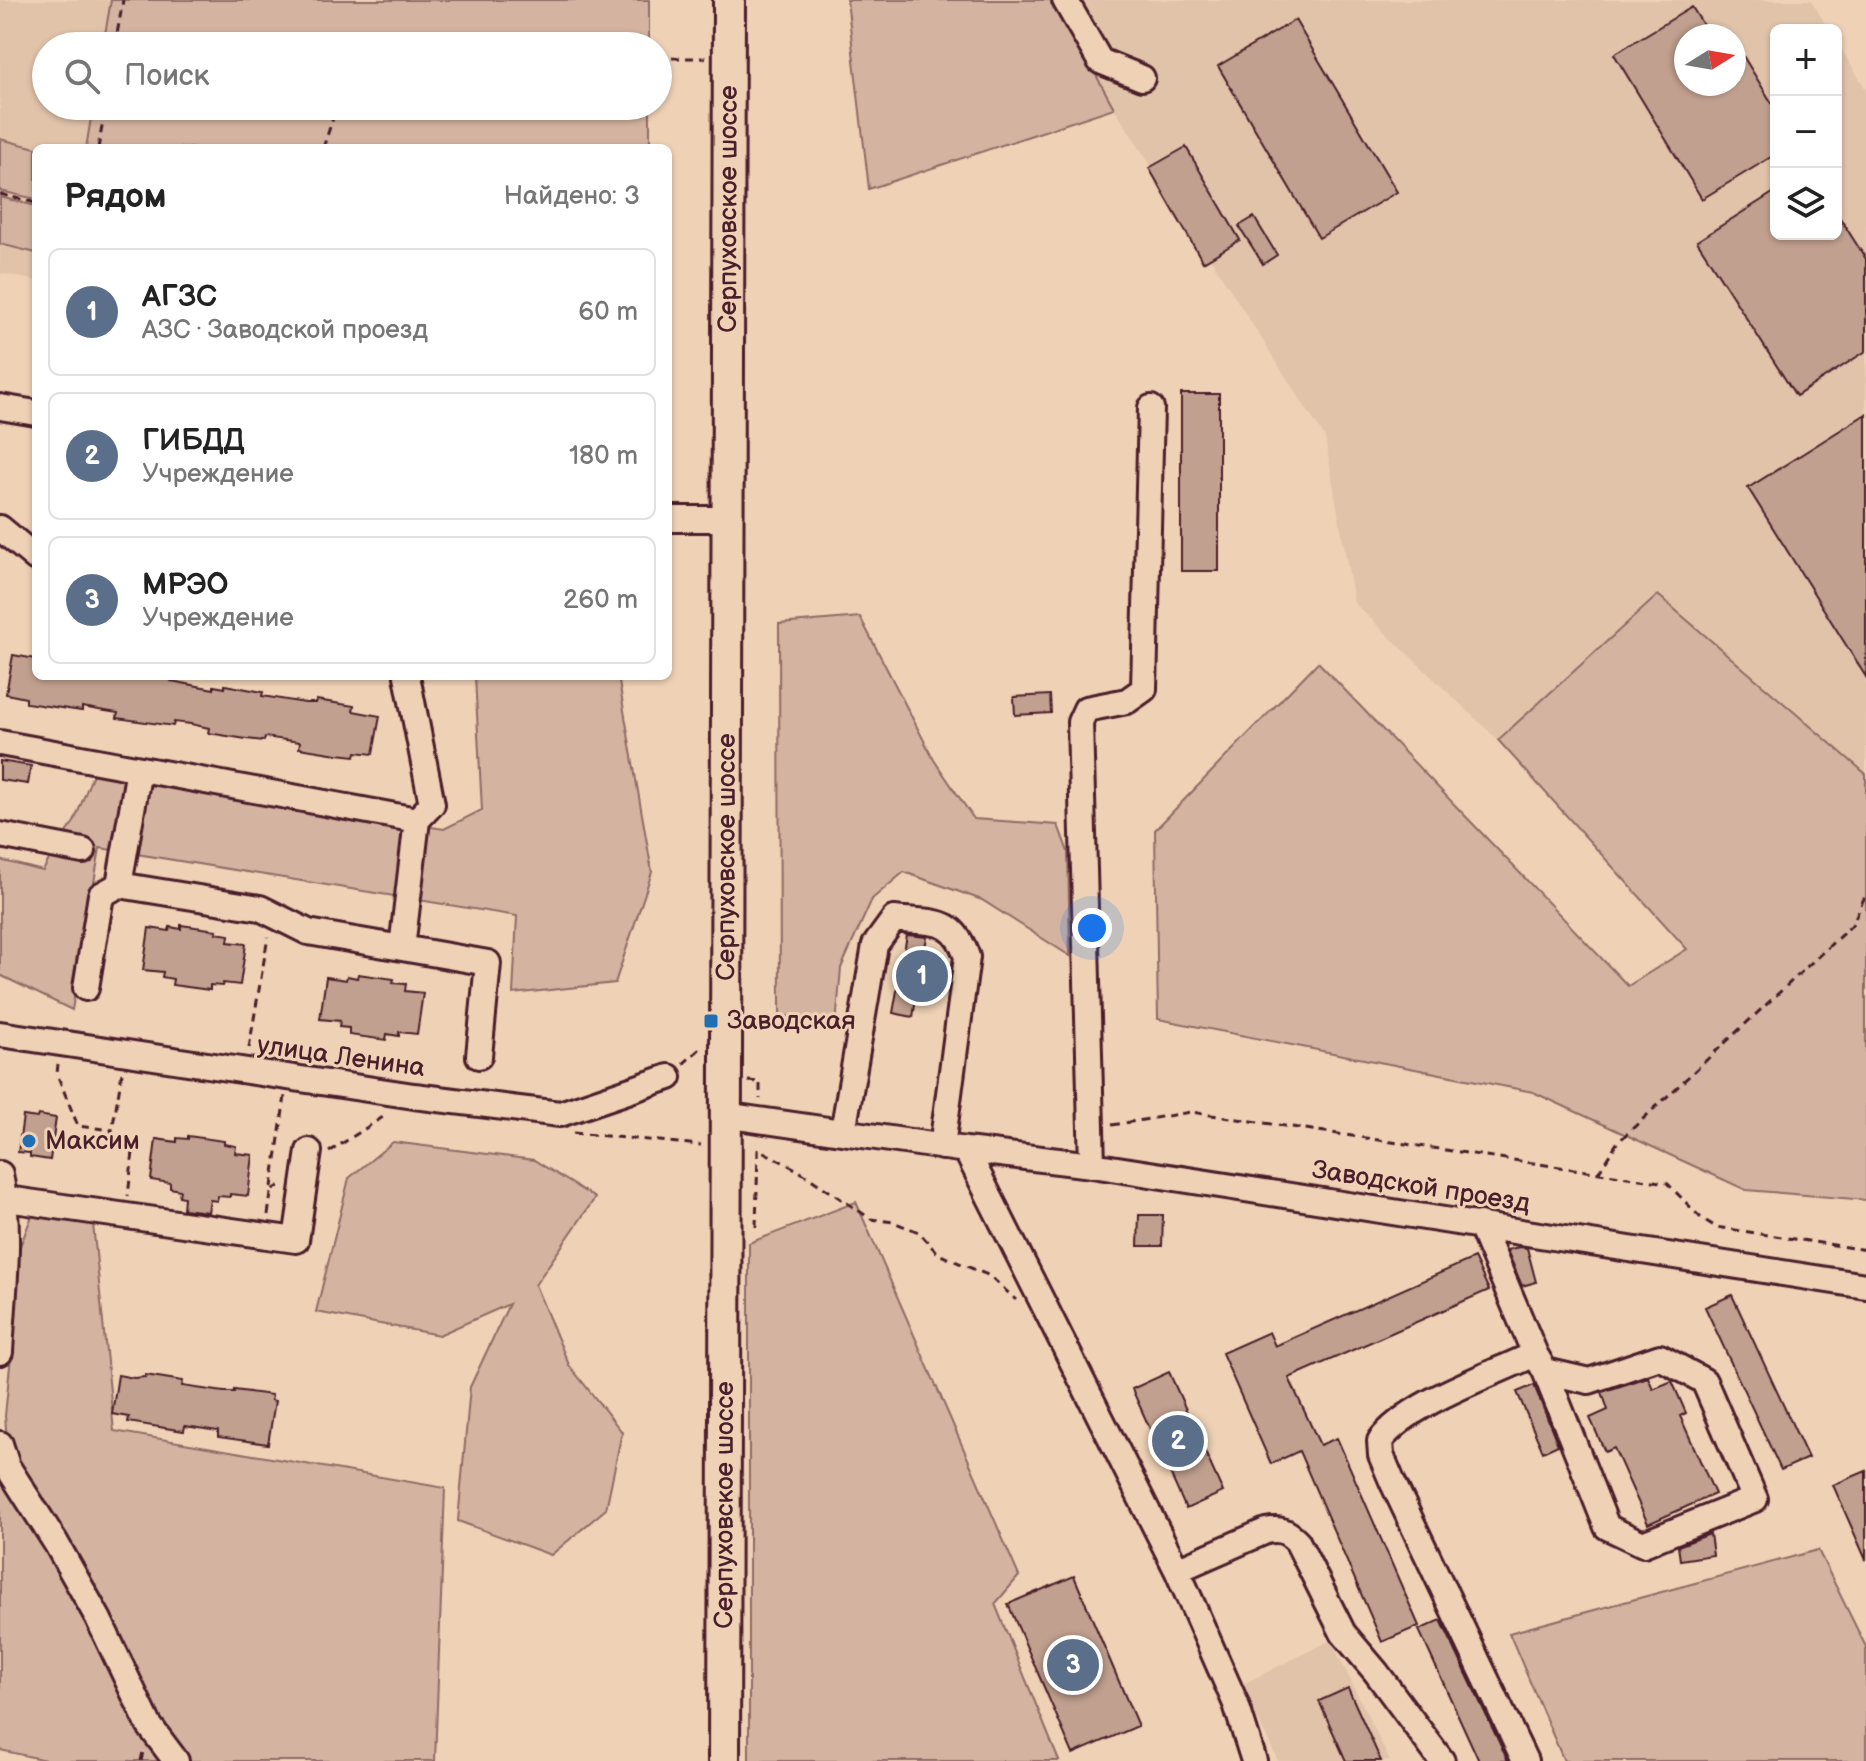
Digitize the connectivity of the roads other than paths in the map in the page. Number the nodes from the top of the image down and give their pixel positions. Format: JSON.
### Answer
{"nodes":[{"id":1,"x":729,"y":0,"type":"edge"},
{"id":2,"x":1065,"y":0,"type":"edge"},
{"id":3,"x":1142,"y":78,"type":"dead end"},
{"id":4,"x":0,"y":407,"type":"edge"},
{"id":5,"x":1151,"y":408,"type":"dead end"},
{"id":6,"x":32,"y":412,"type":"edge"},
{"id":7,"x":672,"y":519,"type":"edge"},
{"id":8,"x":727,"y":519,"type":"junction"},
{"id":9,"x":0,"y":528,"type":"edge"},
{"id":10,"x":32,"y":555,"type":"edge"},
{"id":11,"x":408,"y":680,"type":"edge"},
{"id":12,"x":0,"y":743,"type":"edge"},
{"id":13,"x":139,"y":769,"type":"junction"},
{"id":14,"x":417,"y":820,"type":"junction"},
{"id":15,"x":0,"y":835,"type":"edge"},
{"id":16,"x":83,"y":851,"type":"dead end"},
{"id":17,"x":119,"y":885,"type":"junction"},
{"id":18,"x":402,"y":948,"type":"junction"},
{"id":19,"x":86,"y":988,"type":"dead end"},
{"id":20,"x":0,"y":1034,"type":"edge"},
{"id":21,"x":479,"y":1056,"type":"dead end"},
{"id":22,"x":669,"y":1077,"type":"road end"},
{"id":23,"x":724,"y":1115,"type":"junction"},
{"id":24,"x":843,"y":1132,"type":"junction"},
{"id":25,"x":954,"y":1149,"type":"junction"},
{"id":26,"x":317,"y":1153,"type":"road end"},
{"id":27,"x":1092,"y":1165,"type":"junction"},
{"id":28,"x":2,"y":1190,"type":"edge"},
{"id":29,"x":1480,"y":1224,"type":"junction"},
{"id":30,"x":1866,"y":1286,"type":"edge"},
{"id":31,"x":0,"y":1352,"type":"edge"},
{"id":32,"x":1540,"y":1363,"type":"junction"},
{"id":33,"x":0,"y":1444,"type":"edge"},
{"id":34,"x":1177,"y":1570,"type":"junction"},
{"id":35,"x":176,"y":1761,"type":"edge"},
{"id":36,"x":724,"y":1761,"type":"edge"},
{"id":37,"x":1254,"y":1761,"type":"edge"},
{"id":38,"x":1442,"y":1761,"type":"edge"},
{"id":39,"x":1525,"y":1761,"type":"edge"}],
"edges":[{"from":1,"to":8,"type":"main road","name":"Серпуховское шоссе"},
{"from":2,"to":3,"type":"street"},
{"from":4,"to":6,"type":"street"},
{"from":5,"to":27,"type":"street"},
{"from":7,"to":8,"type":"street"},
{"from":8,"to":23,"type":"main road","name":"Серпуховское шоссе"},
{"from":9,"to":10,"type":"street"},
{"from":11,"to":14,"type":"street"},
{"from":12,"to":13,"type":"street"},
{"from":13,"to":14,"type":"street"},
{"from":13,"to":17,"type":"street"},
{"from":14,"to":18,"type":"street"},
{"from":15,"to":16,"type":"street"},
{"from":17,"to":18,"type":"street"},
{"from":17,"to":19,"type":"street"},
{"from":18,"to":21,"type":"street"},
{"from":20,"to":22,"type":"street","name":"улица Ленина"},
{"from":23,"to":24,"type":"street","name":"Заводской проезд"},
{"from":23,"to":36,"type":"main road","name":"Серпуховское шоссе"},
{"from":24,"to":25,"type":"street","name":"Заводской проезд"},
{"from":24,"to":25,"type":"street"},
{"from":25,"to":27,"type":"street","name":"Заводской проезд"},
{"from":25,"to":34,"type":"street"},
{"from":26,"to":28,"type":"street"},
{"from":27,"to":29,"type":"street","name":"Заводской проезд"},
{"from":28,"to":31,"type":"street"},
{"from":29,"to":30,"type":"street","name":"Заводской проезд"},
{"from":29,"to":32,"type":"street"},
{"from":32,"to":32,"type":"street"},
{"from":32,"to":39,"type":"street"},
{"from":33,"to":35,"type":"street"},
{"from":34,"to":37,"type":"street"},
{"from":34,"to":38,"type":"street"}]}
